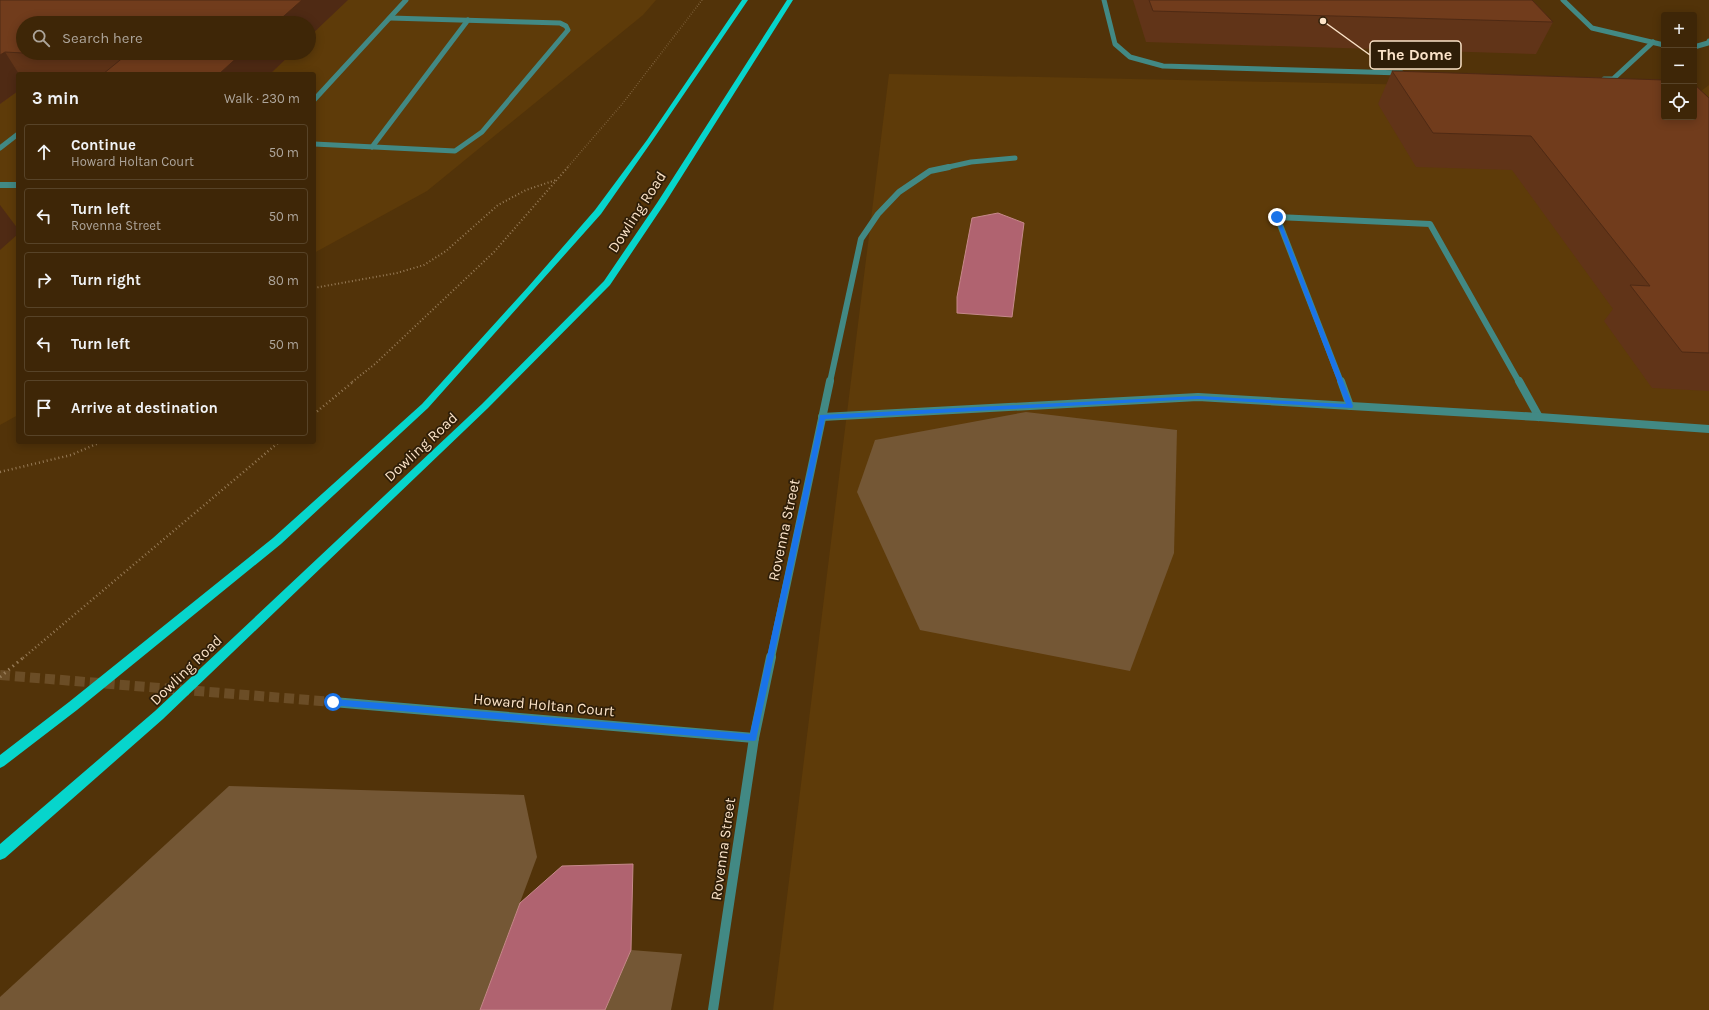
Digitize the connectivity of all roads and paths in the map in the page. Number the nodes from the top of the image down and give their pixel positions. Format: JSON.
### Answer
{"nodes":[{"id":1,"x":406,"y":0,"type":"edge"},
{"id":2,"x":702,"y":0,"type":"edge"},
{"id":3,"x":745,"y":0,"type":"edge"},
{"id":4,"x":790,"y":0,"type":"edge"},
{"id":5,"x":1104,"y":0,"type":"edge"},
{"id":6,"x":1563,"y":0,"type":"edge"},
{"id":7,"x":390,"y":18,"type":"junction"},
{"id":8,"x":468,"y":20,"type":"junction"},
{"id":9,"x":1709,"y":41,"type":"edge"},
{"id":10,"x":1653,"y":42,"type":"junction"},
{"id":11,"x":1661,"y":44,"type":"edge"},
{"id":12,"x":1697,"y":46,"type":"edge"},
{"id":13,"x":1408,"y":73,"type":"edge"},
{"id":14,"x":1597,"y":79,"type":"edge"},
{"id":15,"x":316,"y":98,"type":"edge"},
{"id":16,"x":16,"y":136,"type":"edge"},
{"id":17,"x":316,"y":144,"type":"edge"},
{"id":18,"x":372,"y":147,"type":"junction"},
{"id":19,"x":0,"y":148,"type":"edge"},
{"id":20,"x":1015,"y":158,"type":"dead end"},
{"id":21,"x":557,"y":180,"type":"junction"},
{"id":22,"x":0,"y":185,"type":"edge"},
{"id":23,"x":16,"y":185,"type":"edge"},
{"id":24,"x":316,"y":288,"type":"edge"},
{"id":25,"x":1350,"y":406,"type":"junction"},
{"id":26,"x":316,"y":412,"type":"edge"},
{"id":27,"x":822,"y":417,"type":"junction"},
{"id":28,"x":1539,"y":417,"type":"junction"},
{"id":29,"x":1709,"y":429,"type":"edge"},
{"id":30,"x":96,"y":444,"type":"edge"},
{"id":31,"x":278,"y":444,"type":"edge"},
{"id":32,"x":0,"y":472,"type":"edge"},
{"id":33,"x":0,"y":677,"type":"edge"},
{"id":34,"x":333,"y":702,"type":"tunnel mouth"},
{"id":35,"x":754,"y":738,"type":"junction"},
{"id":36,"x":0,"y":762,"type":"edge"},
{"id":37,"x":0,"y":853,"type":"edge"},
{"id":38,"x":713,"y":1010,"type":"edge"}],
"edges":[{"from":1,"to":7,"type":"street"},
{"from":2,"to":21,"type":"path"},
{"from":3,"to":36,"type":"main road","name":"Dowling Road"},
{"from":4,"to":37,"type":"main road","name":"Dowling Road"},
{"from":5,"to":13,"type":"street"},
{"from":6,"to":10,"type":"street"},
{"from":7,"to":8,"type":"street"},
{"from":7,"to":15,"type":"street"},
{"from":8,"to":18,"type":"street"},
{"from":8,"to":18,"type":"street"},
{"from":9,"to":12,"type":"street"},
{"from":10,"to":11,"type":"street"},
{"from":10,"to":14,"type":"street"},
{"from":16,"to":19,"type":"street"},
{"from":17,"to":18,"type":"street"},
{"from":20,"to":27,"type":"street","name":"Rovenna Street"},
{"from":21,"to":24,"type":"path"},
{"from":21,"to":26,"type":"path"},
{"from":22,"to":23,"type":"street"},
{"from":25,"to":27,"type":"street"},
{"from":25,"to":28,"type":"street"},
{"from":25,"to":28,"type":"street"},
{"from":27,"to":35,"type":"street","name":"Rovenna Street"},
{"from":28,"to":29,"type":"street"},
{"from":30,"to":32,"type":"path"},
{"from":31,"to":33,"type":"path"},
{"from":34,"to":35,"type":"street","name":"Howard Holtan Court"},
{"from":35,"to":38,"type":"street","name":"Rovenna Street"}]}
